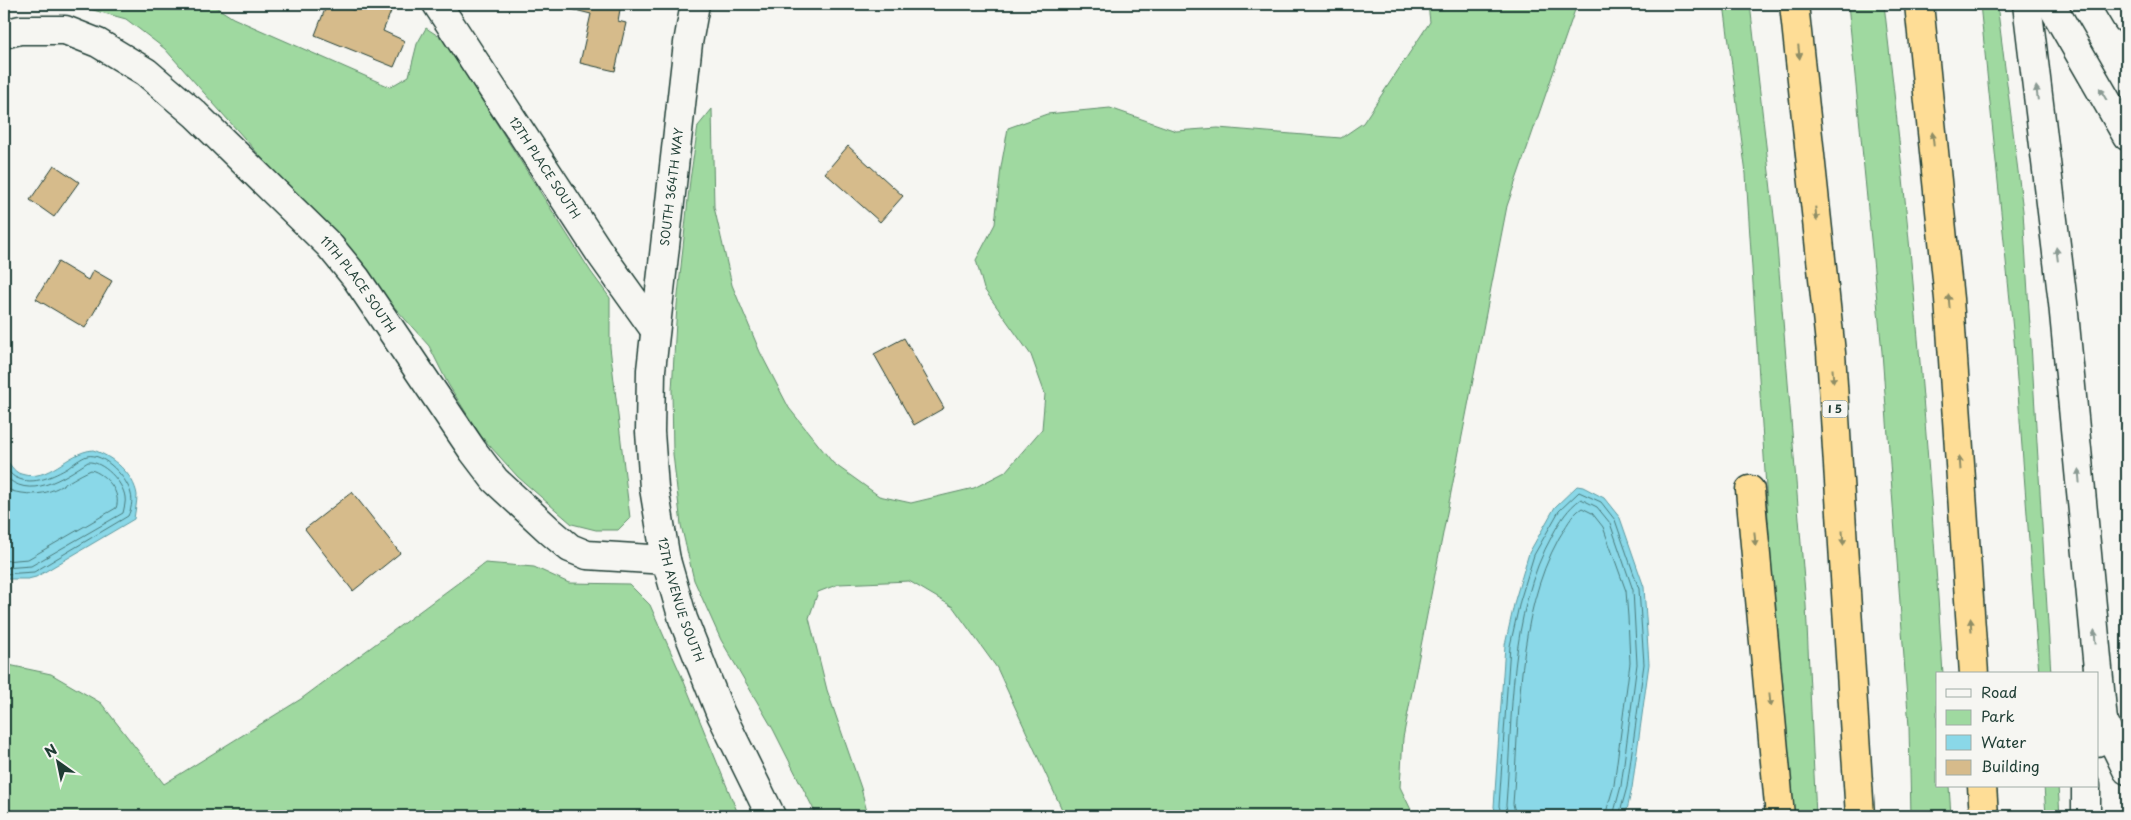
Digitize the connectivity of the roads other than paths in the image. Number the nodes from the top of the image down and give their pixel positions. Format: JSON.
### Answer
{"nodes":[{"id":1,"x":437,"y":4,"type":"edge"},
{"id":2,"x":695,"y":4,"type":"edge"},
{"id":3,"x":1794,"y":4,"type":"edge"},
{"id":4,"x":1918,"y":4,"type":"edge"},
{"id":5,"x":2027,"y":4,"type":"edge"},
{"id":6,"x":2051,"y":4,"type":"edge"},
{"id":7,"x":2118,"y":4,"type":"edge"},
{"id":8,"x":2127,"y":19,"type":"edge"},
{"id":9,"x":12,"y":32,"type":"edge"},
{"id":10,"x":2127,"y":136,"type":"edge"},
{"id":11,"x":655,"y":330,"type":"junction"},
{"id":12,"x":651,"y":370,"type":"joint"},
{"id":13,"x":1750,"y":490,"type":"dead end"},
{"id":14,"x":666,"y":560,"type":"junction"},
{"id":15,"x":1974,"y":672,"type":"edge"},
{"id":16,"x":2095,"y":672,"type":"edge"},
{"id":17,"x":2098,"y":708,"type":"edge"},
{"id":18,"x":2100,"y":731,"type":"edge"},
{"id":19,"x":2127,"y":770,"type":"edge"},
{"id":20,"x":1982,"y":788,"type":"edge"},
{"id":21,"x":2086,"y":788,"type":"edge"},
{"id":22,"x":771,"y":816,"type":"edge"},
{"id":23,"x":1780,"y":816,"type":"edge"},
{"id":24,"x":1860,"y":816,"type":"edge"},
{"id":25,"x":1984,"y":816,"type":"edge"},
{"id":26,"x":2086,"y":816,"type":"edge"}],
"edges":[{"from":1,"to":11,"type":"street","name":"12TH PLACE SOUTH"},
{"from":2,"to":11,"type":"street","name":"SOUTH 364TH WAY"},
{"from":3,"to":24,"type":"highway","number":"I 5","one_way":true},
{"from":15,"to":4,"type":"highway","one_way":true},
{"from":16,"to":5,"type":"street","one_way":true},
{"from":10,"to":6,"type":"street","one_way":true},
{"from":7,"to":8,"type":"street"},
{"from":9,"to":14,"type":"street","name":"11TH PLACE SOUTH"},
{"from":11,"to":12,"type":"street","name":"SOUTH 364TH WAY"},
{"from":12,"to":14,"type":"street","name":"12TH AVENUE SOUTH"},
{"from":13,"to":23,"type":"highway","one_way":true},
{"from":14,"to":22,"type":"street","name":"12TH AVENUE SOUTH"},
{"from":18,"to":17,"type":"street","one_way":true},
{"from":18,"to":19,"type":"street"},
{"from":20,"to":25,"type":"highway"},
{"from":21,"to":26,"type":"street"}]}
